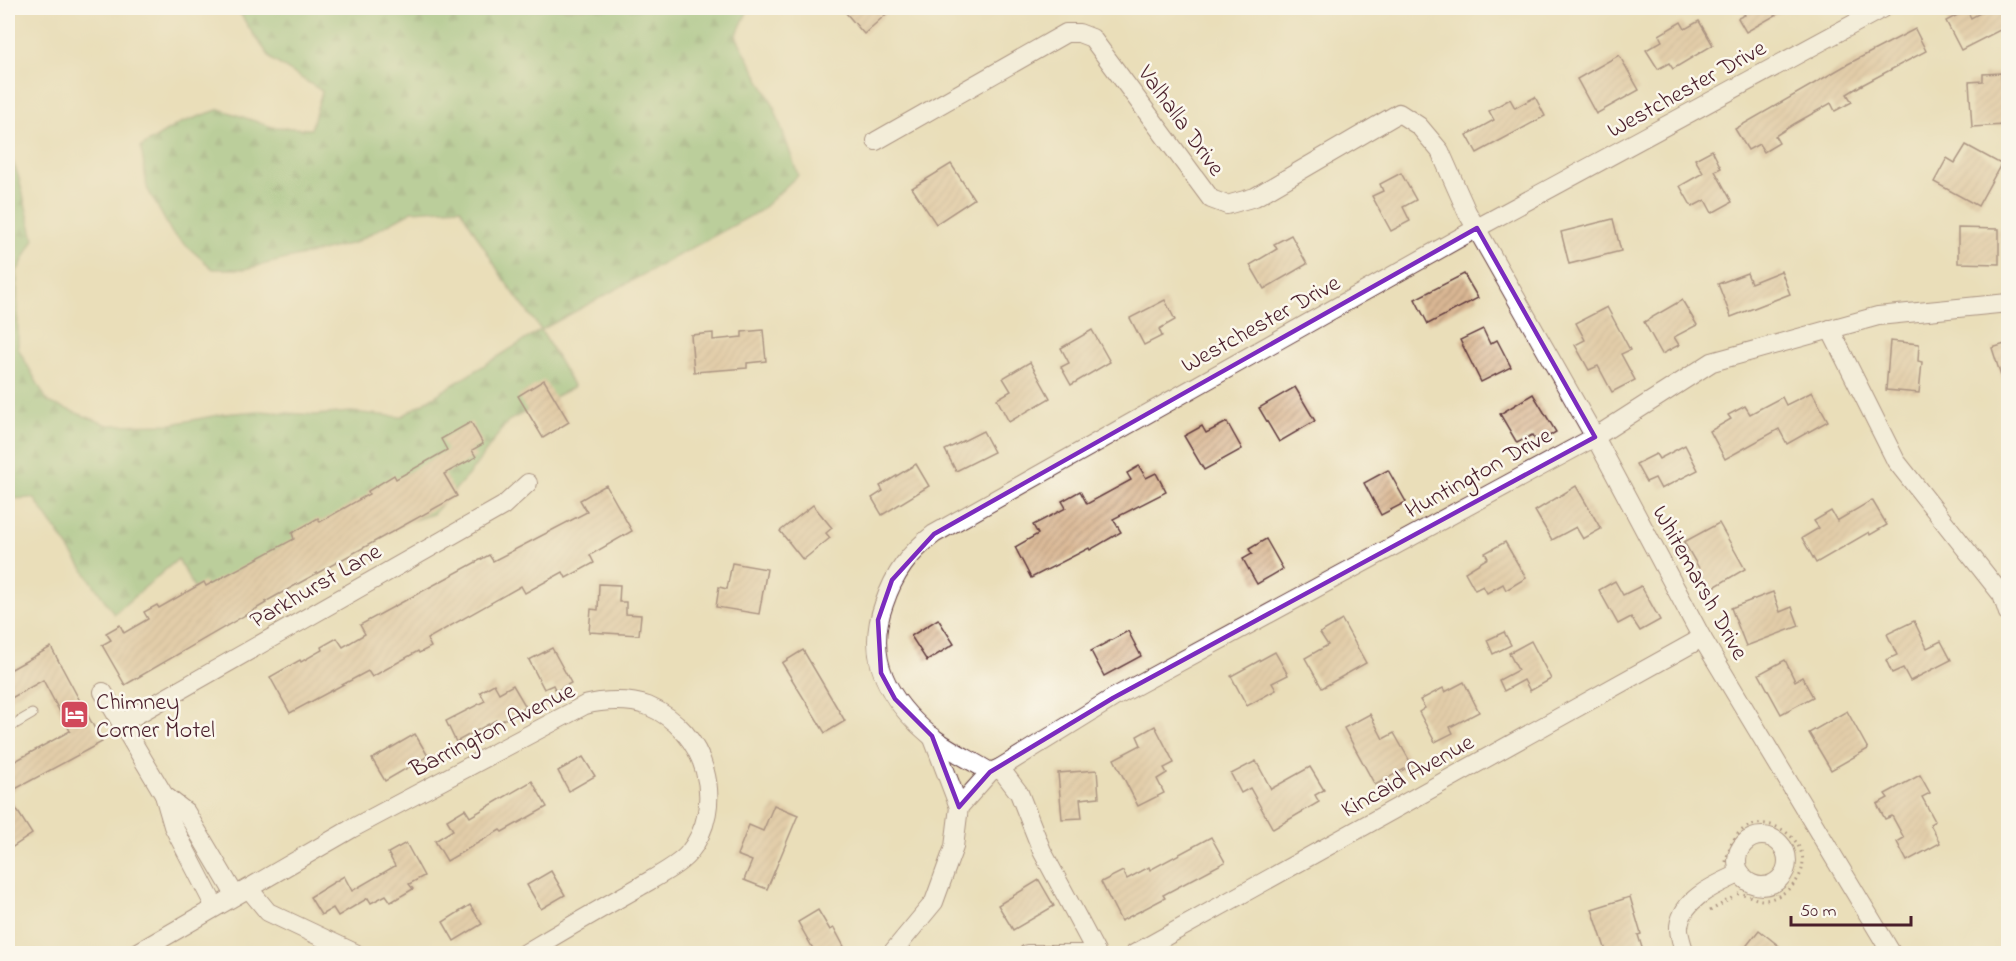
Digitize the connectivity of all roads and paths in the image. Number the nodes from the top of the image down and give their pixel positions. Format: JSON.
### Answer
{"nodes":[{"id":1,"x":1883,"y":8,"type":"edge"},
{"id":2,"x":876,"y":141,"type":"dead end"},
{"id":3,"x":1477,"y":228,"type":"junction"},
{"id":4,"x":2008,"y":303,"type":"edge"},
{"id":5,"x":1830,"y":329,"type":"junction"},
{"id":6,"x":1595,"y":437,"type":"junction"},
{"id":7,"x":528,"y":483,"type":"dead end"},
{"id":8,"x":2008,"y":613,"type":"edge"},
{"id":9,"x":1702,"y":638,"type":"junction"},
{"id":10,"x":103,"y":692,"type":"dead end"},
{"id":11,"x":32,"y":714,"type":"dead end"},
{"id":12,"x":122,"y":723,"type":"junction"},
{"id":13,"x":8,"y":728,"type":"edge"},
{"id":14,"x":932,"y":736,"type":"junction"},
{"id":15,"x":995,"y":770,"type":"junction"},
{"id":16,"x":164,"y":795,"type":"junction"},
{"id":17,"x":959,"y":807,"type":"junction"},
{"id":18,"x":1741,"y":873,"type":"dead end"},
{"id":19,"x":242,"y":892,"type":"junction"},
{"id":20,"x":215,"y":907,"type":"junction"},
{"id":21,"x":135,"y":954,"type":"edge"},
{"id":22,"x":357,"y":954,"type":"edge"},
{"id":23,"x":524,"y":954,"type":"edge"},
{"id":24,"x":891,"y":954,"type":"edge"},
{"id":25,"x":1026,"y":954,"type":"edge"},
{"id":26,"x":1085,"y":954,"type":"edge"},
{"id":27,"x":1097,"y":954,"type":"edge"},
{"id":28,"x":1134,"y":954,"type":"edge"},
{"id":29,"x":1684,"y":954,"type":"edge"},
{"id":30,"x":1892,"y":954,"type":"edge"}],
"edges":[{"from":1,"to":3,"type":"street","name":"Westchester Drive"},
{"from":2,"to":3,"type":"street","name":"Valhalla Drive"},
{"from":3,"to":6,"type":"street","name":"Whitemarsh Drive"},
{"from":3,"to":14,"type":"street","name":"Westchester Drive"},
{"from":4,"to":5,"type":"street","name":"Huntington Drive"},
{"from":5,"to":6,"type":"street","name":"Huntington Drive"},
{"from":5,"to":8,"type":"street"},
{"from":6,"to":9,"type":"street","name":"Whitemarsh Drive"},
{"from":6,"to":15,"type":"street","name":"Huntington Drive"},
{"from":7,"to":12,"type":"street","name":"Parkhurst Lane"},
{"from":9,"to":28,"type":"street","name":"Kincaid Avenue"},
{"from":9,"to":30,"type":"street","name":"Whitemarsh Drive"},
{"from":10,"to":12,"type":"street"},
{"from":11,"to":13,"type":"lane"},
{"from":12,"to":16,"type":"street"},
{"from":14,"to":15,"type":"street","name":"Westchester Drive"},
{"from":14,"to":17,"type":"street"},
{"from":15,"to":17,"type":"street","name":"Huntington Drive"},
{"from":15,"to":27,"type":"street"},
{"from":16,"to":19,"type":"street"},
{"from":16,"to":20,"type":"street"},
{"from":17,"to":24,"type":"street"},
{"from":18,"to":29,"type":"street"},
{"from":19,"to":20,"type":"street","name":"Barrington Avenue"},
{"from":19,"to":22,"type":"street"},
{"from":19,"to":23,"type":"street","name":"Barrington Avenue"},
{"from":20,"to":21,"type":"street","name":"Barrington Avenue"},
{"from":25,"to":26,"type":"street"}]}
